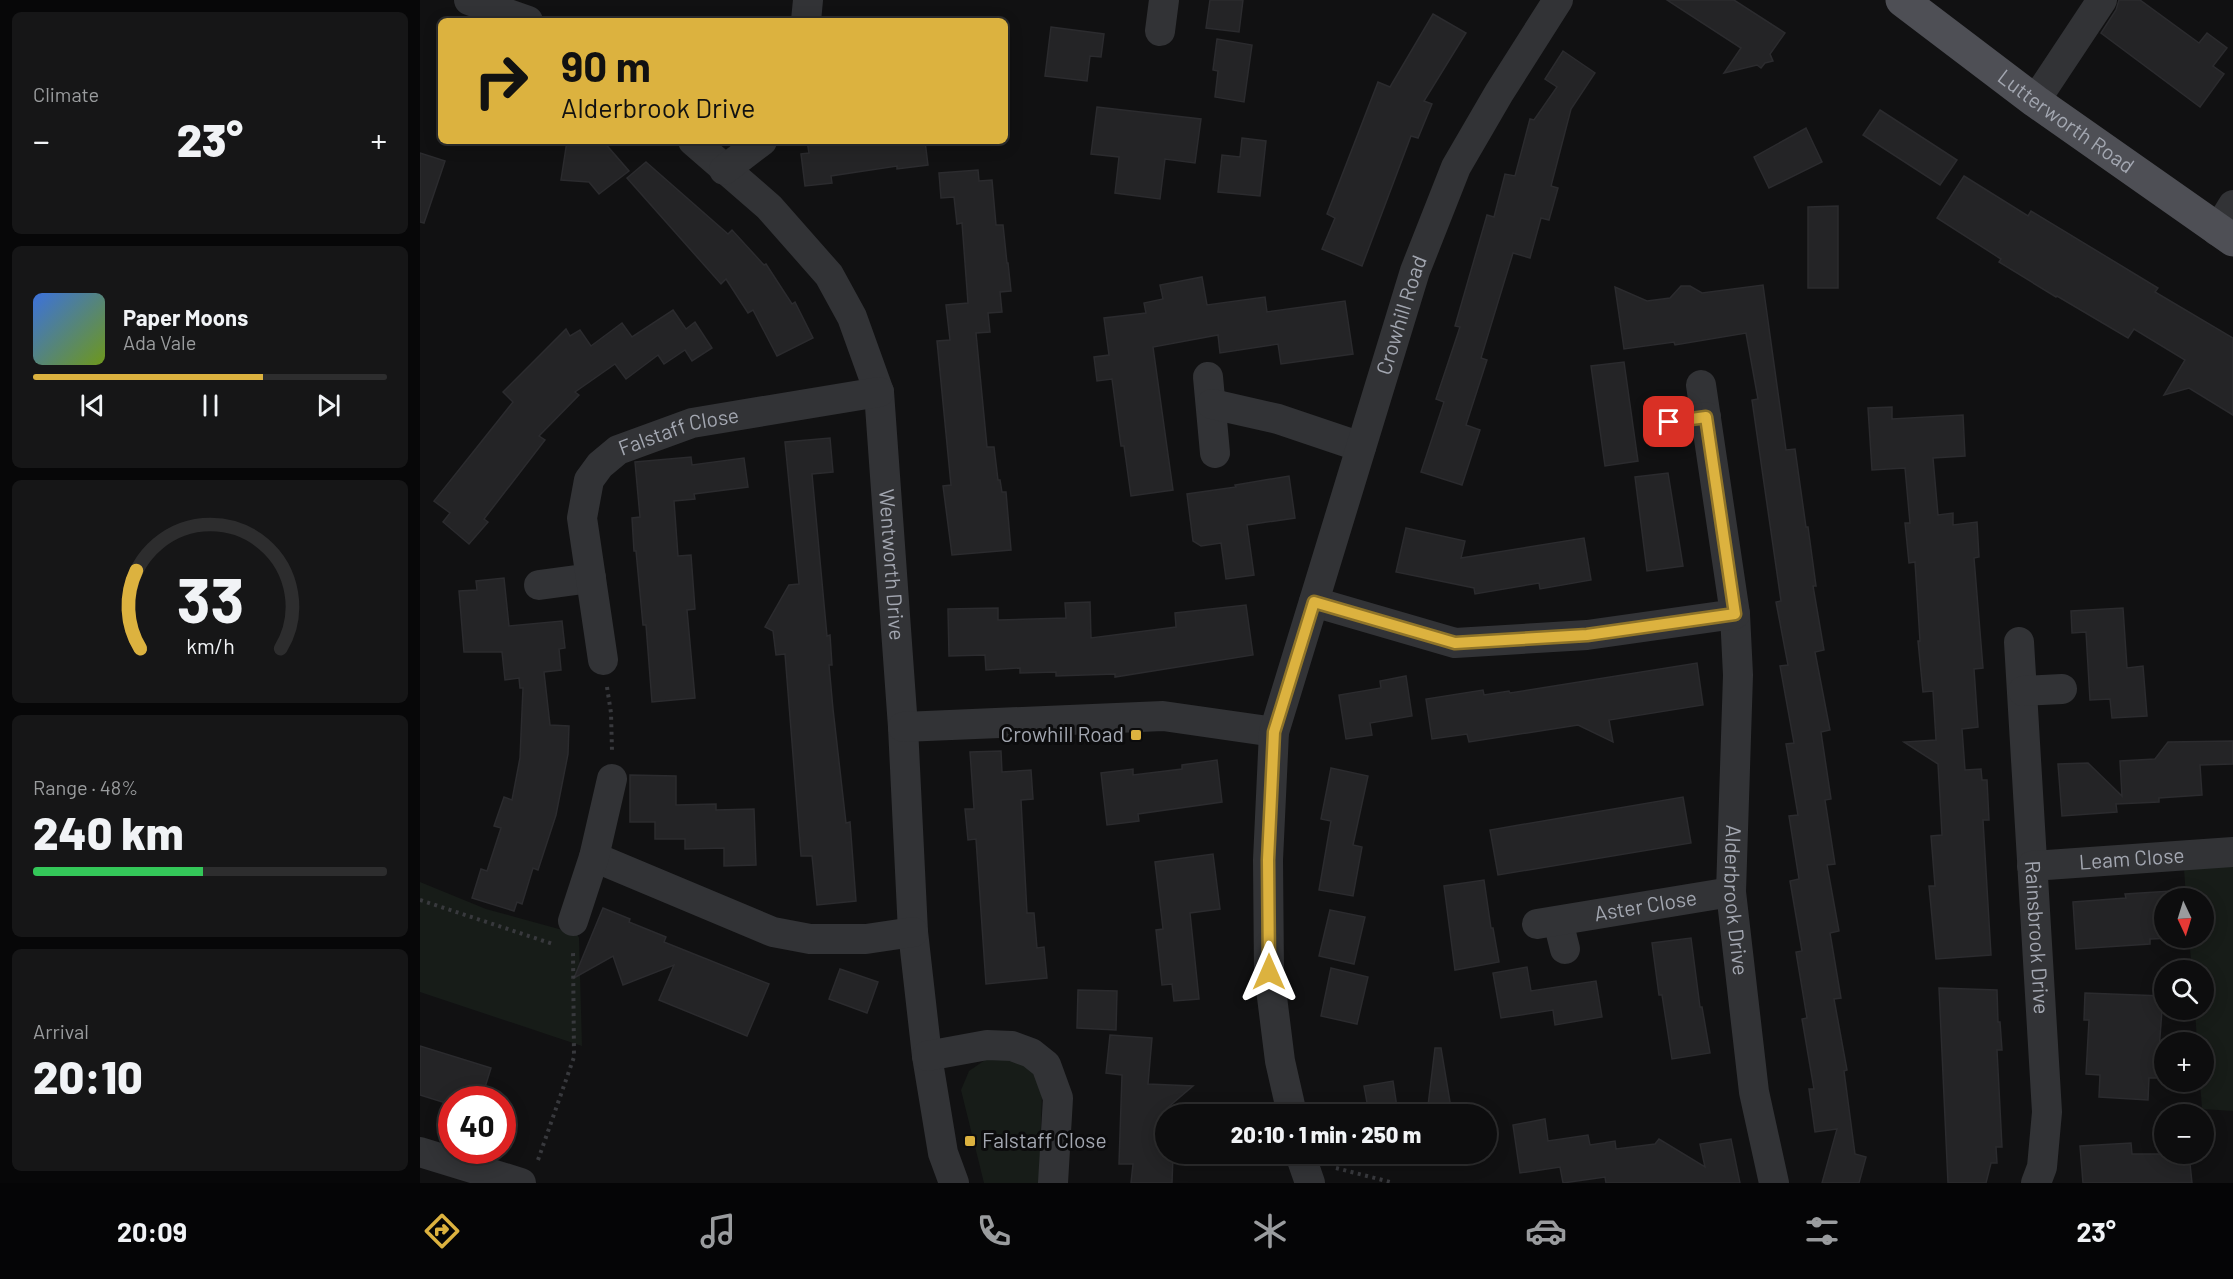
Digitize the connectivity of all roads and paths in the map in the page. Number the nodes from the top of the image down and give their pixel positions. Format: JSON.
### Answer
{"nodes":[{"id":1,"x":469,"y":0,"type":"edge"},
{"id":2,"x":808,"y":0,"type":"edge"},
{"id":3,"x":1164,"y":0,"type":"edge"},
{"id":4,"x":1558,"y":0,"type":"edge"},
{"id":5,"x":1902,"y":0,"type":"edge"},
{"id":6,"x":2102,"y":0,"type":"edge"},
{"id":7,"x":514,"y":12,"type":"edge"},
{"id":8,"x":806,"y":18,"type":"edge"},
{"id":9,"x":1160,"y":32,"type":"dead end"},
{"id":10,"x":2035,"y":101,"type":"junction"},
{"id":11,"x":696,"y":144,"type":"edge"},
{"id":12,"x":758,"y":144,"type":"edge"},
{"id":13,"x":724,"y":170,"type":"junction"},
{"id":14,"x":2228,"y":225,"type":"edge"},
{"id":15,"x":1701,"y":385,"type":"dead end"},
{"id":16,"x":879,"y":392,"type":"junction"},
{"id":17,"x":1706,"y":417,"type":"junction"},
{"id":18,"x":1669,"y":422,"type":"dead end"},
{"id":19,"x":1361,"y":447,"type":"junction"},
{"id":20,"x":1215,"y":453,"type":"dead end"},
{"id":21,"x":591,"y":578,"type":"junction"},
{"id":22,"x":539,"y":585,"type":"dead end"},
{"id":23,"x":1314,"y":602,"type":"junction"},
{"id":24,"x":1735,"y":614,"type":"junction"},
{"id":25,"x":2019,"y":642,"type":"dead end"},
{"id":26,"x":603,"y":660,"type":"joint"},
{"id":27,"x":2062,"y":689,"type":"dead end"},
{"id":28,"x":2023,"y":691,"type":"junction"},
{"id":29,"x":903,"y":727,"type":"junction"},
{"id":30,"x":1274,"y":732,"type":"junction"},
{"id":31,"x":612,"y":779,"type":"joint"},
{"id":32,"x":2233,"y":852,"type":"edge"},
{"id":33,"x":594,"y":857,"type":"junction"},
{"id":34,"x":2032,"y":866,"type":"junction"},
{"id":35,"x":1731,"y":892,"type":"junction"},
{"id":36,"x":420,"y":900,"type":"edge"},
{"id":37,"x":573,"y":921,"type":"joint"},
{"id":38,"x":913,"y":932,"type":"junction"},
{"id":39,"x":1565,"y":949,"type":"dead end"},
{"id":40,"x":573,"y":951,"type":"junction"},
{"id":41,"x":927,"y":1056,"type":"junction"},
{"id":42,"x":1290,"y":1104,"type":"edge"},
{"id":43,"x":420,"y":1152,"type":"edge"},
{"id":44,"x":1304,"y":1165,"type":"edge"},
{"id":45,"x":529,"y":1173,"type":"edge"},
{"id":46,"x":954,"y":1183,"type":"edge"},
{"id":47,"x":1053,"y":1183,"type":"edge"},
{"id":48,"x":1394,"y":1183,"type":"edge"},
{"id":49,"x":1774,"y":1183,"type":"edge"},
{"id":50,"x":2036,"y":1183,"type":"edge"}],
"edges":[{"from":1,"to":7,"type":"street"},
{"from":2,"to":8,"type":"street"},
{"from":3,"to":9,"type":"street"},
{"from":4,"to":19,"type":"street","name":"Crowhill Road"},
{"from":5,"to":10,"type":"main road","name":"Lutterworth Road"},
{"from":6,"to":10,"type":"street"},
{"from":10,"to":14,"type":"main road","name":"Lutterworth Road"},
{"from":11,"to":13,"type":"street","name":"Wentworth Drive"},
{"from":12,"to":13,"type":"street"},
{"from":13,"to":16,"type":"street","name":"Wentworth Drive"},
{"from":15,"to":17,"type":"street","name":"Alderbrook Drive"},
{"from":16,"to":21,"type":"street","name":"Falstaff Close"},
{"from":16,"to":29,"type":"street","name":"Wentworth Drive"},
{"from":17,"to":18,"type":"street"},
{"from":17,"to":24,"type":"street","name":"Alderbrook Drive"},
{"from":19,"to":20,"type":"street"},
{"from":19,"to":23,"type":"street","name":"Crowhill Road"},
{"from":21,"to":22,"type":"street"},
{"from":21,"to":26,"type":"street","name":"Falstaff Close"},
{"from":23,"to":24,"type":"street"},
{"from":23,"to":30,"type":"street","name":"Crowhill Road"},
{"from":24,"to":35,"type":"street","name":"Alderbrook Drive"},
{"from":25,"to":28,"type":"street","name":"Rainsbrook Drive"},
{"from":26,"to":31,"type":"path"},
{"from":27,"to":28,"type":"street"},
{"from":28,"to":34,"type":"street","name":"Rainsbrook Drive"},
{"from":29,"to":30,"type":"street"},
{"from":29,"to":38,"type":"street","name":"Wentworth Drive"},
{"from":30,"to":42,"type":"street","name":"Crowhill Road"},
{"from":31,"to":33,"type":"street"},
{"from":32,"to":34,"type":"street","name":"Leam Close"},
{"from":33,"to":37,"type":"street"},
{"from":33,"to":38,"type":"street"},
{"from":34,"to":50,"type":"street","name":"Rainsbrook Drive"},
{"from":35,"to":39,"type":"street","name":"Aster Close"},
{"from":35,"to":49,"type":"street","name":"Alderbrook Drive"},
{"from":36,"to":40,"type":"path"},
{"from":37,"to":40,"type":"path"},
{"from":38,"to":41,"type":"street","name":"Wentworth Drive"},
{"from":40,"to":45,"type":"path"},
{"from":41,"to":46,"type":"street","name":"Wentworth Drive"},
{"from":41,"to":47,"type":"street"},
{"from":43,"to":45,"type":"street"},
{"from":44,"to":48,"type":"path"}]}
